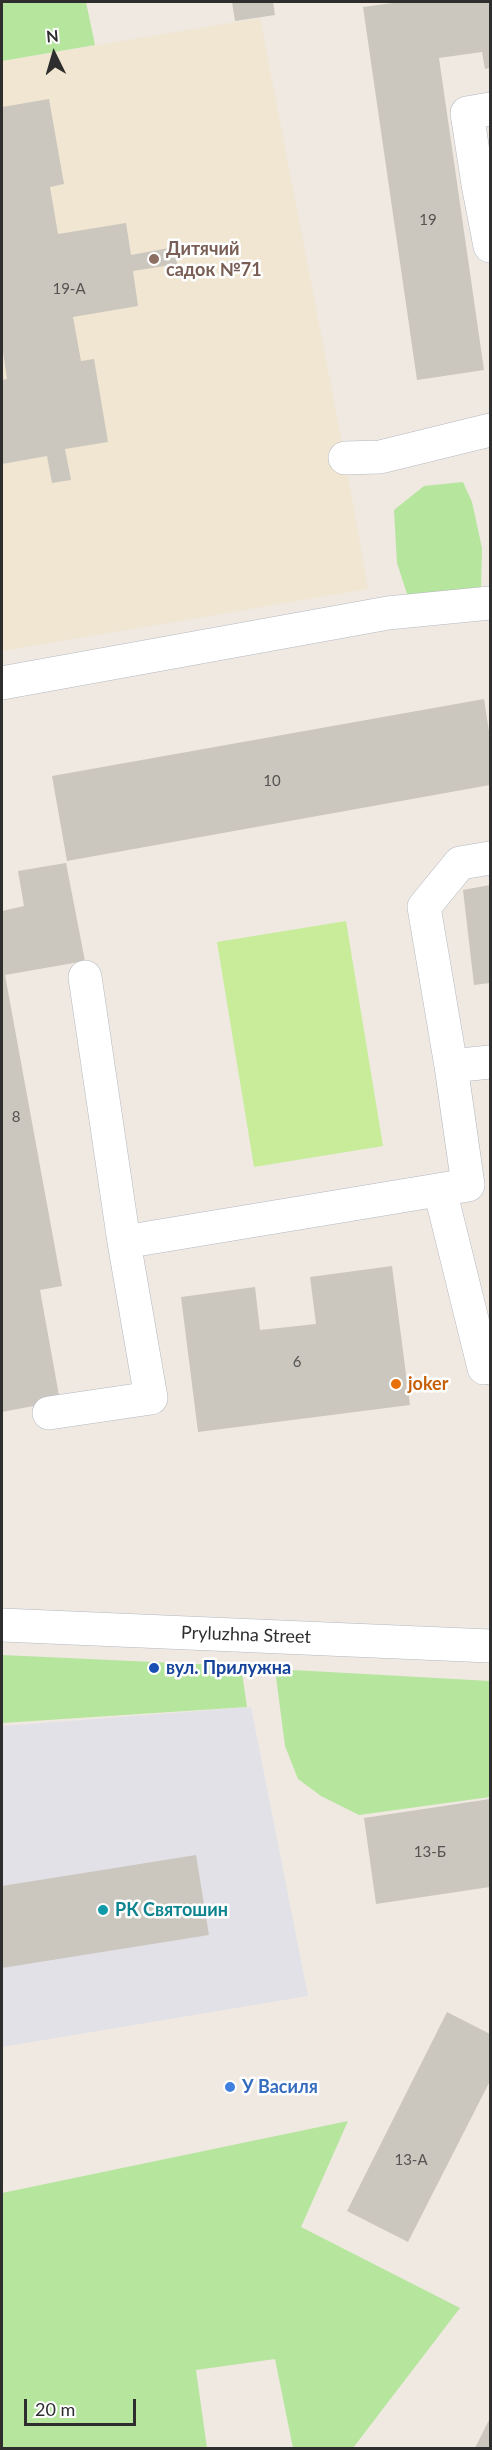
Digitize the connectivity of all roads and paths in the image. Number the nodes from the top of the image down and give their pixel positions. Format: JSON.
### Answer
{"nodes":[{"id":1,"x":490,"y":109,"type":"edge"},
{"id":2,"x":490,"y":246,"type":"edge"},
{"id":3,"x":490,"y":430,"type":"edge"},
{"id":4,"x":345,"y":458,"type":"dead end"},
{"id":5,"x":490,"y":603,"type":"edge"},
{"id":6,"x":2,"y":683,"type":"edge"},
{"id":7,"x":490,"y":858,"type":"edge"},
{"id":8,"x":85,"y":976,"type":"dead end"},
{"id":9,"x":490,"y":1062,"type":"edge"},
{"id":10,"x":452,"y":1066,"type":"junction"},
{"id":11,"x":440,"y":1190,"type":"junction"},
{"id":12,"x":124,"y":1242,"type":"junction"},
{"id":13,"x":484,"y":1368,"type":"dead end"},
{"id":14,"x":49,"y":1413,"type":"dead end"},
{"id":15,"x":2,"y":1625,"type":"edge"},
{"id":16,"x":490,"y":1646,"type":"edge"}],
"edges":[{"from":1,"to":2,"type":"street"},
{"from":3,"to":4,"type":"street"},
{"from":5,"to":6,"type":"street"},
{"from":7,"to":10,"type":"street"},
{"from":8,"to":12,"type":"street"},
{"from":9,"to":10,"type":"street"},
{"from":10,"to":11,"type":"street"},
{"from":11,"to":12,"type":"street"},
{"from":11,"to":13,"type":"street"},
{"from":12,"to":14,"type":"street"},
{"from":15,"to":16,"type":"street","name":"Pryluzhna Street"}]}
